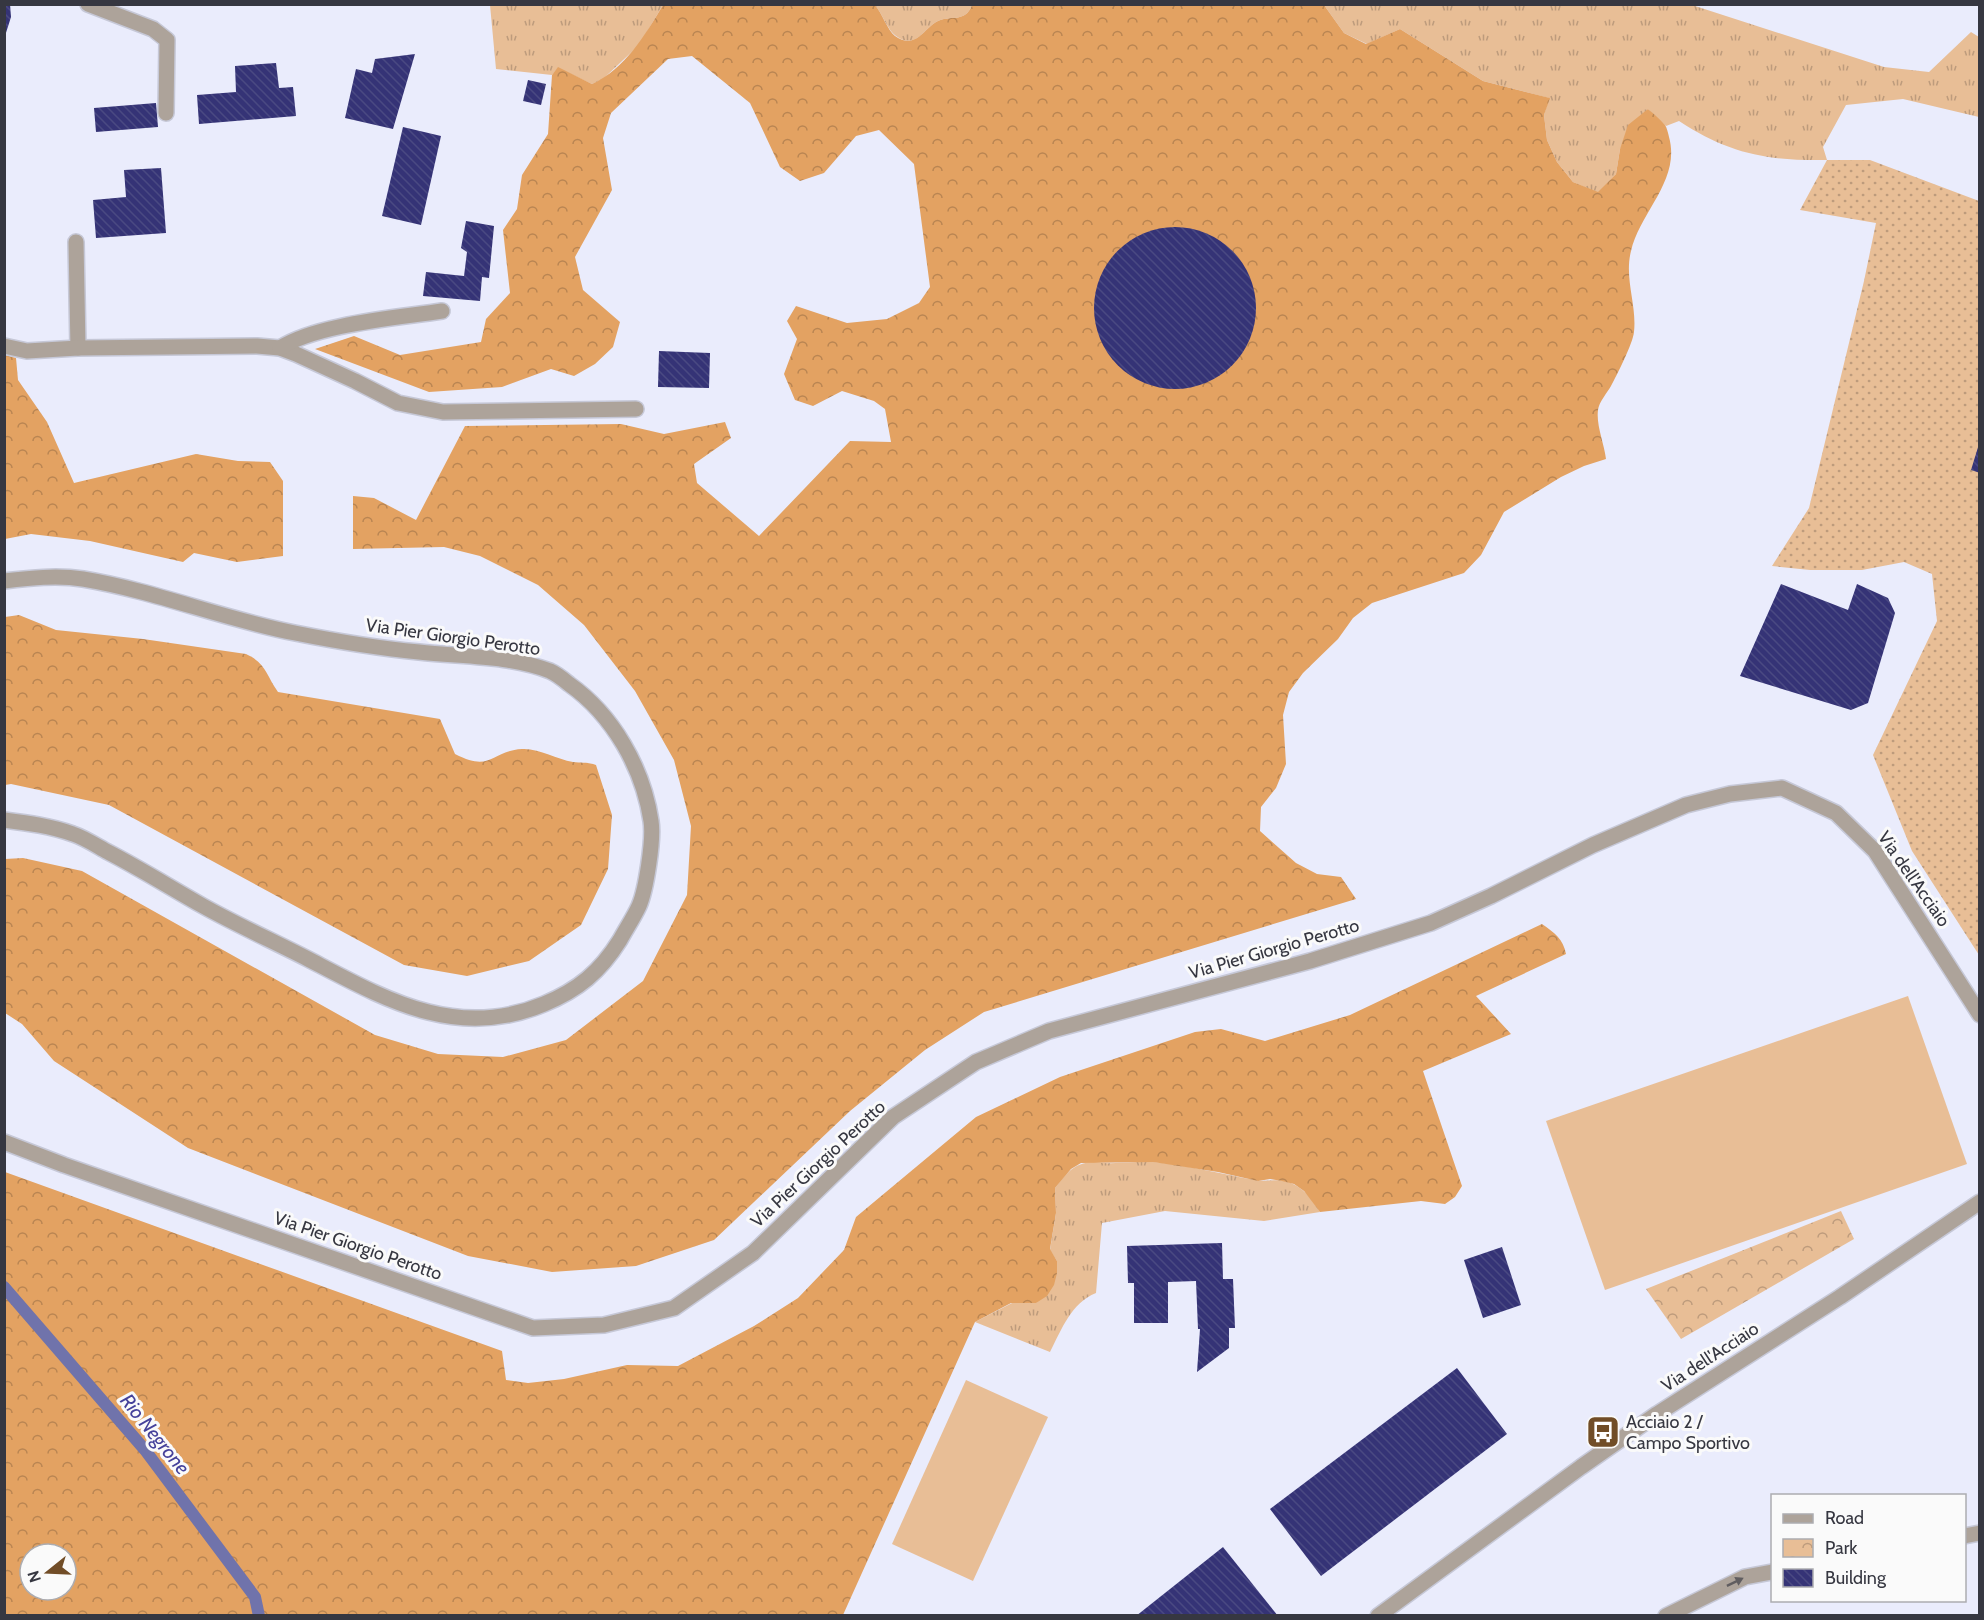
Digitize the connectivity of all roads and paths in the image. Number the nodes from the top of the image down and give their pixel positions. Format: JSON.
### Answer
{"nodes":[{"id":1,"x":88,"y":4,"type":"edge"},
{"id":2,"x":166,"y":113,"type":"dead end"},
{"id":3,"x":76,"y":242,"type":"dead end"},
{"id":4,"x":442,"y":311,"type":"dead end"},
{"id":5,"x":4,"y":346,"type":"edge"},
{"id":6,"x":78,"y":348,"type":"junction"},
{"id":7,"x":280,"y":348,"type":"junction"},
{"id":8,"x":636,"y":409,"type":"dead end"},
{"id":9,"x":4,"y":581,"type":"edge"},
{"id":10,"x":1686,"y":805,"type":"joint"},
{"id":11,"x":4,"y":820,"type":"edge"},
{"id":12,"x":1980,"y":1015,"type":"edge"},
{"id":13,"x":4,"y":1142,"type":"edge"},
{"id":14,"x":1980,"y":1202,"type":"edge"},
{"id":15,"x":1771,"y":1572,"type":"edge"},
{"id":16,"x":1378,"y":1616,"type":"edge"},
{"id":17,"x":1666,"y":1616,"type":"edge"}],
"edges":[{"from":1,"to":2,"type":"street"},
{"from":3,"to":6,"type":"street"},
{"from":4,"to":7,"type":"street"},
{"from":5,"to":6,"type":"street"},
{"from":6,"to":7,"type":"street"},
{"from":7,"to":8,"type":"street"},
{"from":9,"to":11,"type":"street","name":"Via Pier Giorgio Perotto"},
{"from":10,"to":12,"type":"street","name":"Via dell'Acciaio"},
{"from":10,"to":13,"type":"street","name":"Via Pier Giorgio Perotto"},
{"from":14,"to":16,"type":"street","name":"Via dell'Acciaio"},
{"from":17,"to":15,"type":"street","one_way":true}]}
